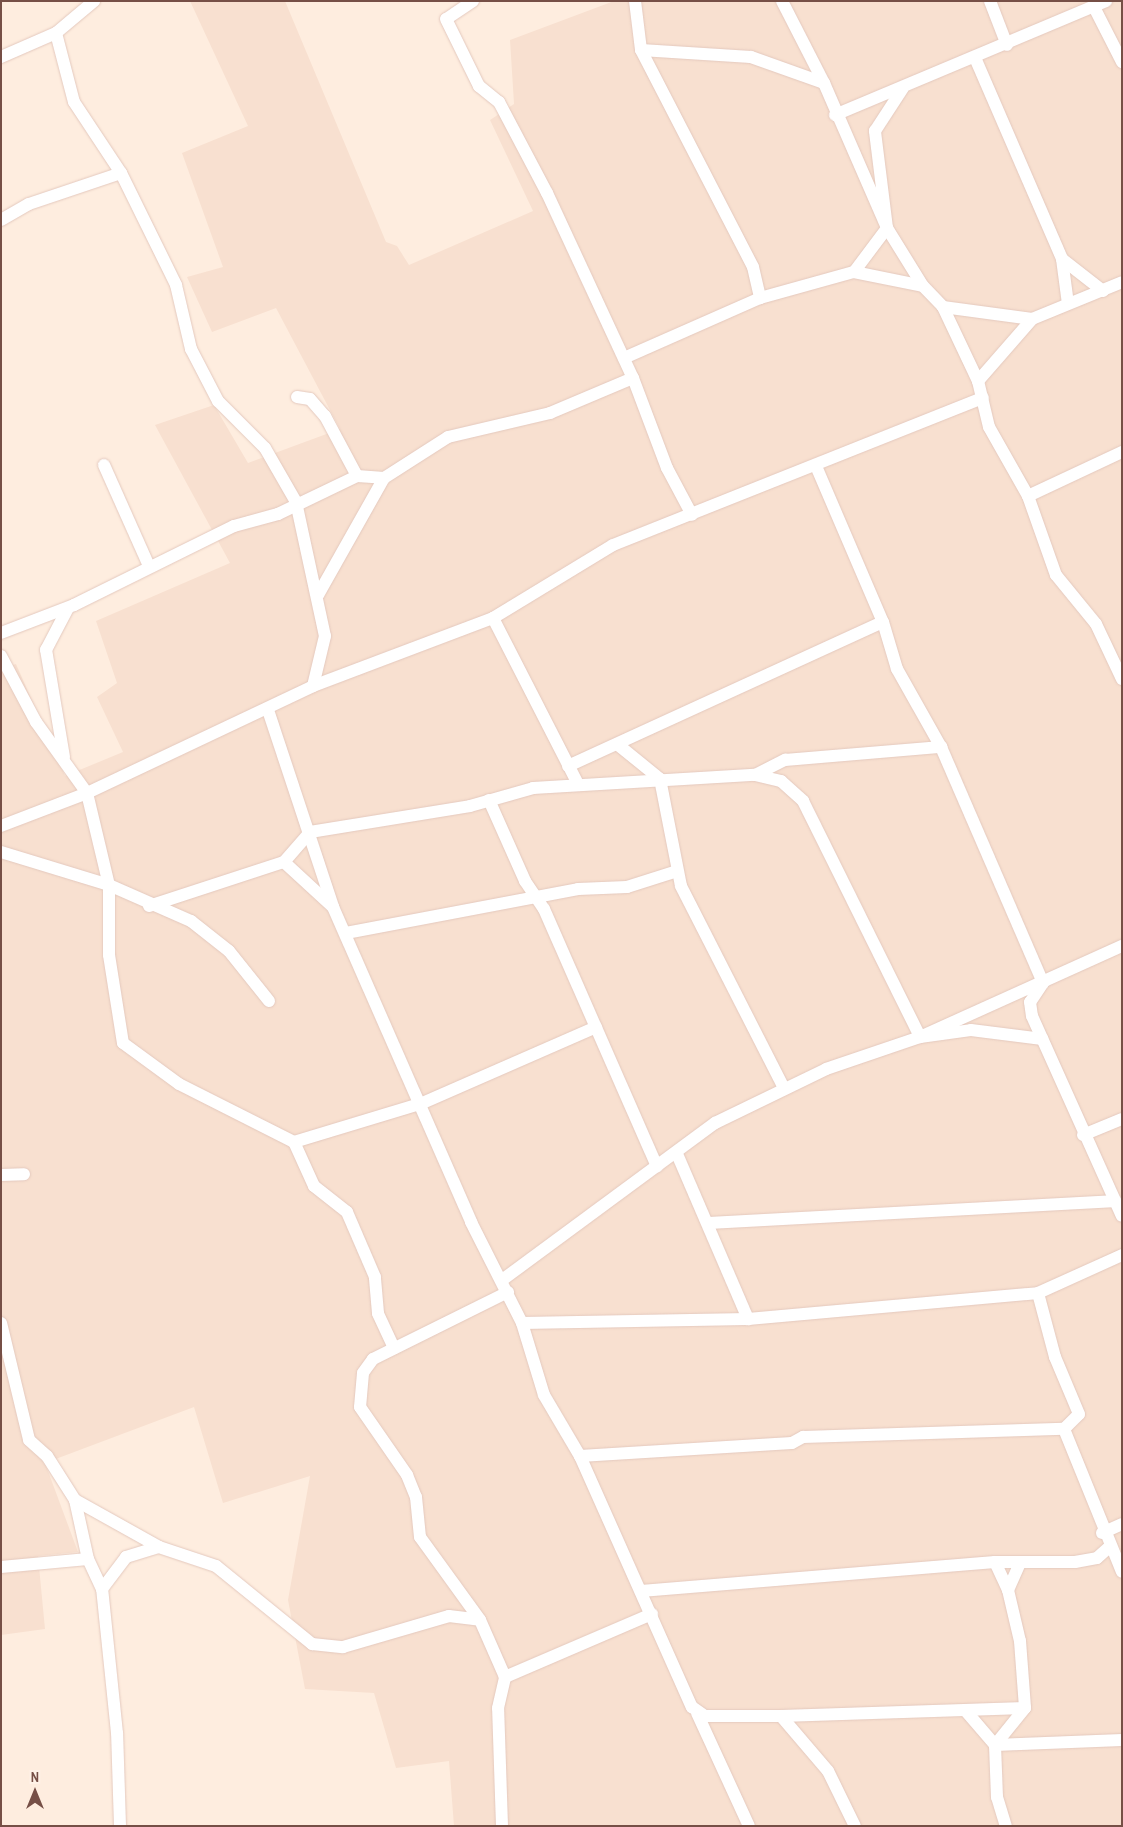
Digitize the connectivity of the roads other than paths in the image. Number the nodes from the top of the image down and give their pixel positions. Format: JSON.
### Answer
{"nodes":[{"id":1,"x":94,"y":1,"type":"edge"},
{"id":2,"x":473,"y":1,"type":"edge"},
{"id":3,"x":635,"y":1,"type":"edge"},
{"id":4,"x":782,"y":1,"type":"edge"},
{"id":5,"x":990,"y":1,"type":"edge"},
{"id":6,"x":1106,"y":1,"type":"edge"},
{"id":7,"x":457,"y":5,"type":"edge"},
{"id":8,"x":1094,"y":7,"type":"junction"},
{"id":9,"x":56,"y":33,"type":"junction"},
{"id":10,"x":1007,"y":45,"type":"junction"},
{"id":11,"x":641,"y":50,"type":"junction"},
{"id":12,"x":1,"y":57,"type":"edge"},
{"id":13,"x":976,"y":60,"type":"junction"},
{"id":14,"x":1122,"y":62,"type":"edge"},
{"id":15,"x":824,"y":83,"type":"junction"},
{"id":16,"x":903,"y":88,"type":"junction"},
{"id":17,"x":835,"y":115,"type":"junction"},
{"id":18,"x":121,"y":173,"type":"junction"},
{"id":19,"x":1,"y":220,"type":"edge"},
{"id":20,"x":887,"y":228,"type":"junction"},
{"id":21,"x":1062,"y":259,"type":"junction"},
{"id":22,"x":854,"y":272,"type":"junction"},
{"id":23,"x":1122,"y":282,"type":"edge"},
{"id":24,"x":922,"y":286,"type":"junction"},
{"id":25,"x":1103,"y":291,"type":"junction"},
{"id":26,"x":760,"y":298,"type":"junction"},
{"id":27,"x":1068,"y":304,"type":"junction"},
{"id":28,"x":943,"y":307,"type":"junction"},
{"id":29,"x":1032,"y":318,"type":"junction"},
{"id":30,"x":624,"y":358,"type":"junction"},
{"id":31,"x":633,"y":378,"type":"junction"},
{"id":32,"x":978,"y":381,"type":"junction"},
{"id":33,"x":297,"y":397,"type":"dead end"},
{"id":34,"x":983,"y":398,"type":"junction"},
{"id":35,"x":1122,"y":452,"type":"edge"},
{"id":36,"x":104,"y":465,"type":"dead end"},
{"id":37,"x":816,"y":466,"type":"junction"},
{"id":38,"x":357,"y":476,"type":"junction"},
{"id":39,"x":384,"y":478,"type":"junction"},
{"id":40,"x":1028,"y":496,"type":"junction"},
{"id":41,"x":296,"y":502,"type":"junction"},
{"id":42,"x":692,"y":515,"type":"junction"},
{"id":43,"x":149,"y":566,"type":"junction"},
{"id":44,"x":318,"y":595,"type":"junction"},
{"id":45,"x":68,"y":608,"type":"junction"},
{"id":46,"x":494,"y":618,"type":"junction"},
{"id":47,"x":883,"y":622,"type":"junction"},
{"id":48,"x":1,"y":633,"type":"edge"},
{"id":49,"x":1,"y":656,"type":"edge"},
{"id":50,"x":1120,"y":664,"type":"edge"},
{"id":51,"x":1122,"y":679,"type":"edge"},
{"id":52,"x":313,"y":686,"type":"junction"},
{"id":53,"x":268,"y":710,"type":"junction"},
{"id":54,"x":617,"y":744,"type":"junction"},
{"id":55,"x":941,"y":747,"type":"junction"},
{"id":56,"x":64,"y":757,"type":"junction"},
{"id":57,"x":785,"y":760,"type":"junction"},
{"id":58,"x":568,"y":766,"type":"junction"},
{"id":59,"x":755,"y":775,"type":"junction"},
{"id":60,"x":660,"y":779,"type":"junction"},
{"id":61,"x":781,"y":781,"type":"junction"},
{"id":62,"x":578,"y":784,"type":"junction"},
{"id":63,"x":87,"y":793,"type":"junction"},
{"id":64,"x":490,"y":800,"type":"junction"},
{"id":65,"x":1,"y":826,"type":"edge"},
{"id":66,"x":310,"y":832,"type":"junction"},
{"id":67,"x":1,"y":852,"type":"edge"},
{"id":68,"x":284,"y":862,"type":"junction"},
{"id":69,"x":677,"y":871,"type":"junction"},
{"id":70,"x":109,"y":885,"type":"junction"},
{"id":71,"x":536,"y":899,"type":"junction"},
{"id":72,"x":149,"y":906,"type":"junction"},
{"id":73,"x":333,"y":906,"type":"junction"},
{"id":74,"x":346,"y":933,"type":"junction"},
{"id":75,"x":1122,"y":946,"type":"edge"},
{"id":76,"x":1043,"y":983,"type":"junction"},
{"id":77,"x":269,"y":1001,"type":"dead end"},
{"id":78,"x":596,"y":1027,"type":"junction"},
{"id":79,"x":920,"y":1038,"type":"junction"},
{"id":80,"x":1042,"y":1039,"type":"junction"},
{"id":81,"x":784,"y":1088,"type":"junction"},
{"id":82,"x":420,"y":1104,"type":"junction"},
{"id":83,"x":1122,"y":1119,"type":"edge"},
{"id":84,"x":1083,"y":1135,"type":"junction"},
{"id":85,"x":294,"y":1142,"type":"junction"},
{"id":86,"x":677,"y":1154,"type":"junction"},
{"id":87,"x":657,"y":1166,"type":"junction"},
{"id":88,"x":24,"y":1174,"type":"dead end"},
{"id":89,"x":1,"y":1175,"type":"edge"},
{"id":90,"x":1115,"y":1201,"type":"junction"},
{"id":91,"x":1122,"y":1216,"type":"edge"},
{"id":92,"x":710,"y":1223,"type":"junction"},
{"id":93,"x":1122,"y":1255,"type":"edge"},
{"id":94,"x":502,"y":1280,"type":"junction"},
{"id":95,"x":508,"y":1292,"type":"junction"},
{"id":96,"x":1038,"y":1293,"type":"junction"},
{"id":97,"x":748,"y":1319,"type":"junction"},
{"id":98,"x":522,"y":1323,"type":"junction"},
{"id":99,"x":1,"y":1324,"type":"edge"},
{"id":100,"x":394,"y":1348,"type":"junction"},
{"id":101,"x":1064,"y":1429,"type":"junction"},
{"id":102,"x":580,"y":1456,"type":"junction"},
{"id":103,"x":75,"y":1500,"type":"junction"},
{"id":104,"x":1122,"y":1524,"type":"edge"},
{"id":105,"x":1102,"y":1534,"type":"junction"},
{"id":106,"x":159,"y":1547,"type":"junction"},
{"id":107,"x":1108,"y":1548,"type":"junction"},
{"id":108,"x":88,"y":1559,"type":"junction"},
{"id":109,"x":995,"y":1562,"type":"junction"},
{"id":110,"x":1020,"y":1562,"type":"junction"},
{"id":111,"x":1,"y":1567,"type":"edge"},
{"id":112,"x":1122,"y":1572,"type":"edge"},
{"id":113,"x":102,"y":1589,"type":"junction"},
{"id":114,"x":1008,"y":1590,"type":"junction"},
{"id":115,"x":641,"y":1591,"type":"junction"},
{"id":116,"x":652,"y":1614,"type":"junction"},
{"id":117,"x":480,"y":1620,"type":"junction"},
{"id":118,"x":505,"y":1677,"type":"junction"},
{"id":119,"x":1025,"y":1708,"type":"junction"},
{"id":120,"x":965,"y":1710,"type":"junction"},
{"id":121,"x":697,"y":1714,"type":"junction"},
{"id":122,"x":781,"y":1716,"type":"junction"},
{"id":123,"x":1122,"y":1740,"type":"edge"},
{"id":124,"x":995,"y":1745,"type":"junction"},
{"id":125,"x":120,"y":1826,"type":"edge"},
{"id":126,"x":502,"y":1826,"type":"edge"},
{"id":127,"x":749,"y":1826,"type":"edge"},
{"id":128,"x":855,"y":1826,"type":"edge"},
{"id":129,"x":1006,"y":1826,"type":"edge"}],
"edges":[{"from":1,"to":9,"type":"street"},
{"from":2,"to":7,"type":"street"},
{"from":3,"to":11,"type":"street"},
{"from":4,"to":15,"type":"street"},
{"from":5,"to":10,"type":"street"},
{"from":6,"to":8,"type":"street"},
{"from":7,"to":30,"type":"street"},
{"from":8,"to":10,"type":"street"},
{"from":8,"to":14,"type":"street"},
{"from":9,"to":12,"type":"street"},
{"from":9,"to":18,"type":"street"},
{"from":10,"to":13,"type":"street"},
{"from":11,"to":15,"type":"street"},
{"from":11,"to":26,"type":"street"},
{"from":13,"to":16,"type":"street"},
{"from":13,"to":21,"type":"street"},
{"from":15,"to":17,"type":"street"},
{"from":16,"to":17,"type":"street"},
{"from":16,"to":20,"type":"street"},
{"from":17,"to":20,"type":"street"},
{"from":18,"to":19,"type":"street"},
{"from":18,"to":41,"type":"street"},
{"from":20,"to":22,"type":"street"},
{"from":20,"to":24,"type":"street"},
{"from":21,"to":25,"type":"street"},
{"from":21,"to":27,"type":"street"},
{"from":22,"to":24,"type":"street"},
{"from":22,"to":26,"type":"street"},
{"from":23,"to":25,"type":"street"},
{"from":24,"to":28,"type":"street"},
{"from":25,"to":27,"type":"street"},
{"from":26,"to":30,"type":"street"},
{"from":27,"to":29,"type":"street"},
{"from":28,"to":29,"type":"street"},
{"from":28,"to":32,"type":"street"},
{"from":29,"to":32,"type":"street"},
{"from":30,"to":31,"type":"street"},
{"from":31,"to":39,"type":"street"},
{"from":31,"to":42,"type":"street"},
{"from":32,"to":34,"type":"street"},
{"from":33,"to":38,"type":"street"},
{"from":34,"to":37,"type":"street"},
{"from":34,"to":40,"type":"street"},
{"from":35,"to":40,"type":"street"},
{"from":36,"to":43,"type":"street"},
{"from":37,"to":42,"type":"street"},
{"from":37,"to":47,"type":"street"},
{"from":38,"to":39,"type":"street"},
{"from":38,"to":41,"type":"street"},
{"from":39,"to":44,"type":"street"},
{"from":40,"to":50,"type":"street"},
{"from":41,"to":43,"type":"street"},
{"from":41,"to":44,"type":"street"},
{"from":42,"to":46,"type":"street"},
{"from":43,"to":45,"type":"street"},
{"from":44,"to":52,"type":"street"},
{"from":45,"to":48,"type":"street"},
{"from":45,"to":56,"type":"street"},
{"from":46,"to":52,"type":"street"},
{"from":46,"to":58,"type":"street"},
{"from":47,"to":54,"type":"street"},
{"from":47,"to":55,"type":"street"},
{"from":49,"to":56,"type":"street"},
{"from":50,"to":51,"type":"street"},
{"from":52,"to":53,"type":"street"},
{"from":53,"to":63,"type":"street"},
{"from":53,"to":66,"type":"street"},
{"from":54,"to":58,"type":"street"},
{"from":54,"to":60,"type":"street"},
{"from":55,"to":57,"type":"street"},
{"from":55,"to":76,"type":"street"},
{"from":56,"to":63,"type":"street"},
{"from":57,"to":59,"type":"street"},
{"from":57,"to":61,"type":"street"},
{"from":58,"to":62,"type":"street"},
{"from":59,"to":60,"type":"street"},
{"from":59,"to":61,"type":"street"},
{"from":60,"to":62,"type":"street"},
{"from":60,"to":69,"type":"street"},
{"from":61,"to":79,"type":"street"},
{"from":62,"to":64,"type":"street"},
{"from":63,"to":65,"type":"street"},
{"from":63,"to":70,"type":"street"},
{"from":64,"to":66,"type":"street"},
{"from":64,"to":71,"type":"street"},
{"from":66,"to":68,"type":"street"},
{"from":66,"to":73,"type":"street"},
{"from":67,"to":70,"type":"street"},
{"from":68,"to":72,"type":"street"},
{"from":68,"to":73,"type":"street"},
{"from":69,"to":71,"type":"street"},
{"from":69,"to":81,"type":"street"},
{"from":70,"to":72,"type":"street"},
{"from":70,"to":85,"type":"street"},
{"from":71,"to":74,"type":"street"},
{"from":71,"to":78,"type":"street"},
{"from":72,"to":77,"type":"street"},
{"from":73,"to":74,"type":"street"},
{"from":74,"to":82,"type":"street"},
{"from":75,"to":76,"type":"street"},
{"from":76,"to":79,"type":"street"},
{"from":76,"to":80,"type":"street"},
{"from":78,"to":82,"type":"street"},
{"from":78,"to":87,"type":"street"},
{"from":79,"to":80,"type":"street"},
{"from":79,"to":81,"type":"street"},
{"from":80,"to":84,"type":"street"},
{"from":81,"to":86,"type":"street"},
{"from":82,"to":85,"type":"street"},
{"from":82,"to":94,"type":"street"},
{"from":83,"to":84,"type":"street"},
{"from":84,"to":90,"type":"street"},
{"from":85,"to":100,"type":"street"},
{"from":86,"to":87,"type":"street"},
{"from":86,"to":92,"type":"street"},
{"from":87,"to":94,"type":"street"},
{"from":88,"to":89,"type":"street"},
{"from":90,"to":91,"type":"street"},
{"from":90,"to":92,"type":"street"},
{"from":92,"to":97,"type":"street"},
{"from":93,"to":96,"type":"street"},
{"from":94,"to":95,"type":"street"},
{"from":95,"to":98,"type":"street"},
{"from":95,"to":100,"type":"street"},
{"from":96,"to":97,"type":"street"},
{"from":96,"to":101,"type":"street"},
{"from":97,"to":98,"type":"street"},
{"from":98,"to":102,"type":"street"},
{"from":99,"to":103,"type":"street"},
{"from":100,"to":117,"type":"street"},
{"from":101,"to":102,"type":"street"},
{"from":101,"to":105,"type":"street"},
{"from":102,"to":115,"type":"street"},
{"from":103,"to":106,"type":"street"},
{"from":103,"to":108,"type":"street"},
{"from":104,"to":105,"type":"street"},
{"from":105,"to":107,"type":"street"},
{"from":106,"to":113,"type":"street"},
{"from":106,"to":117,"type":"street"},
{"from":107,"to":110,"type":"street"},
{"from":107,"to":112,"type":"street"},
{"from":108,"to":111,"type":"street"},
{"from":108,"to":113,"type":"street"},
{"from":109,"to":110,"type":"street"},
{"from":109,"to":114,"type":"street"},
{"from":109,"to":115,"type":"street"},
{"from":110,"to":114,"type":"street"},
{"from":113,"to":125,"type":"street"},
{"from":114,"to":119,"type":"street"},
{"from":115,"to":116,"type":"street"},
{"from":116,"to":118,"type":"street"},
{"from":116,"to":121,"type":"street"},
{"from":117,"to":118,"type":"street"},
{"from":118,"to":126,"type":"street"},
{"from":119,"to":120,"type":"street"},
{"from":119,"to":124,"type":"street"},
{"from":120,"to":122,"type":"street"},
{"from":120,"to":124,"type":"street"},
{"from":121,"to":122,"type":"street"},
{"from":121,"to":127,"type":"street"},
{"from":122,"to":128,"type":"street"},
{"from":123,"to":124,"type":"street"},
{"from":124,"to":129,"type":"street"}]}
